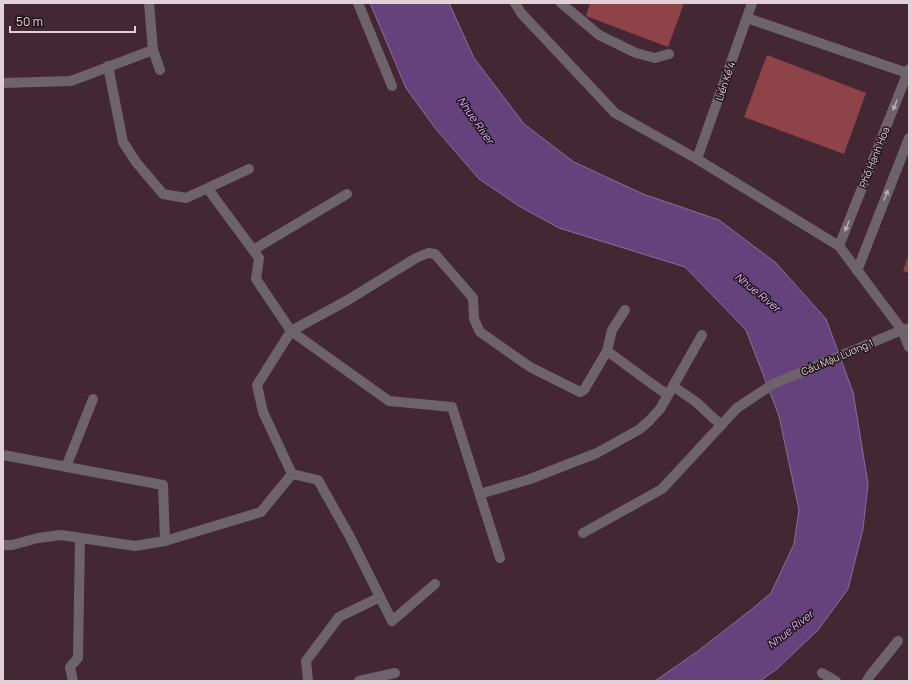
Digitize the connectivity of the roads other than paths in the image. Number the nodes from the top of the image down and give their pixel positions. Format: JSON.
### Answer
{"nodes":[{"id":1,"x":149,"y":3,"type":"edge"},
{"id":2,"x":358,"y":3,"type":"edge"},
{"id":3,"x":514,"y":3,"type":"edge"},
{"id":4,"x":561,"y":3,"type":"edge"},
{"id":5,"x":752,"y":3,"type":"edge"},
{"id":6,"x":747,"y":18,"type":"junction"},
{"id":7,"x":153,"y":50,"type":"junction"},
{"id":8,"x":670,"y":54,"type":"dead end"},
{"id":9,"x":108,"y":66,"type":"junction"},
{"id":10,"x":160,"y":70,"type":"dead end"},
{"id":11,"x":908,"y":71,"type":"edge"},
{"id":12,"x":3,"y":83,"type":"edge"},
{"id":13,"x":392,"y":86,"type":"dead end"},
{"id":14,"x":909,"y":138,"type":"edge"},
{"id":15,"x":697,"y":159,"type":"junction"},
{"id":16,"x":249,"y":169,"type":"dead end"},
{"id":17,"x":208,"y":189,"type":"junction"},
{"id":18,"x":346,"y":194,"type":"dead end"},
{"id":19,"x":839,"y":246,"type":"junction"},
{"id":20,"x":253,"y":250,"type":"junction"},
{"id":21,"x":857,"y":271,"type":"junction"},
{"id":22,"x":625,"y":310,"type":"dead end"},
{"id":23,"x":906,"y":329,"type":"edge"},
{"id":24,"x":292,"y":331,"type":"junction"},
{"id":25,"x":702,"y":335,"type":"dead end"},
{"id":26,"x":909,"y":347,"type":"edge"},
{"id":27,"x":607,"y":351,"type":"junction"},
{"id":28,"x":673,"y":386,"type":"junction"},
{"id":29,"x":668,"y":395,"type":"junction"},
{"id":30,"x":93,"y":399,"type":"dead end"},
{"id":31,"x":721,"y":425,"type":"junction"},
{"id":32,"x":3,"y":455,"type":"edge"},
{"id":33,"x":66,"y":466,"type":"junction"},
{"id":34,"x":292,"y":474,"type":"junction"},
{"id":35,"x":480,"y":494,"type":"junction"},
{"id":36,"x":583,"y":533,"type":"dead end"},
{"id":37,"x":80,"y":538,"type":"junction"},
{"id":38,"x":165,"y":541,"type":"junction"},
{"id":39,"x":3,"y":545,"type":"edge"},
{"id":40,"x":500,"y":558,"type":"dead end"},
{"id":41,"x":435,"y":584,"type":"dead end"},
{"id":42,"x":380,"y":597,"type":"junction"},
{"id":43,"x":898,"y":641,"type":"dead end"},
{"id":44,"x":395,"y":673,"type":"dead end"},
{"id":45,"x":822,"y":673,"type":"dead end"},
{"id":46,"x":73,"y":681,"type":"edge"},
{"id":47,"x":308,"y":681,"type":"edge"},
{"id":48,"x":359,"y":681,"type":"edge"},
{"id":49,"x":836,"y":681,"type":"edge"},
{"id":50,"x":867,"y":681,"type":"edge"}],
"edges":[{"from":1,"to":7,"type":"street"},
{"from":2,"to":13,"type":"street"},
{"from":3,"to":15,"type":"street"},
{"from":4,"to":8,"type":"street"},
{"from":5,"to":6,"type":"street","name":"Liền Kề 4"},
{"from":6,"to":11,"type":"street"},
{"from":6,"to":15,"type":"street","name":"Liền Kề 4"},
{"from":7,"to":9,"type":"street"},
{"from":7,"to":10,"type":"street"},
{"from":9,"to":12,"type":"street"},
{"from":9,"to":17,"type":"street"},
{"from":11,"to":19,"type":"street","name":"Phố Hạnh Hoa","one_way":true},
{"from":21,"to":14,"type":"street","one_way":true},
{"from":15,"to":19,"type":"street"},
{"from":16,"to":17,"type":"street"},
{"from":17,"to":20,"type":"street"},
{"from":18,"to":20,"type":"street"},
{"from":19,"to":21,"type":"street"},
{"from":20,"to":24,"type":"street"},
{"from":21,"to":23,"type":"street"},
{"from":22,"to":27,"type":"street"},
{"from":23,"to":26,"type":"street"},
{"from":23,"to":31,"type":"street","name":"Cầu Mậu Lương 1"},
{"from":24,"to":27,"type":"street"},
{"from":24,"to":34,"type":"street"},
{"from":24,"to":35,"type":"street"},
{"from":25,"to":28,"type":"street"},
{"from":27,"to":29,"type":"street"},
{"from":28,"to":29,"type":"street"},
{"from":28,"to":31,"type":"street"},
{"from":29,"to":35,"type":"street"},
{"from":30,"to":33,"type":"street"},
{"from":31,"to":36,"type":"street","name":"Cầu Mậu Lương 1"},
{"from":32,"to":33,"type":"street"},
{"from":33,"to":38,"type":"street"},
{"from":34,"to":38,"type":"street"},
{"from":34,"to":42,"type":"street"},
{"from":35,"to":40,"type":"street"},
{"from":37,"to":38,"type":"street"},
{"from":37,"to":39,"type":"street"},
{"from":37,"to":46,"type":"street"},
{"from":41,"to":42,"type":"street"},
{"from":42,"to":47,"type":"street"},
{"from":43,"to":50,"type":"street"},
{"from":44,"to":48,"type":"street"},
{"from":45,"to":49,"type":"street"}]}
